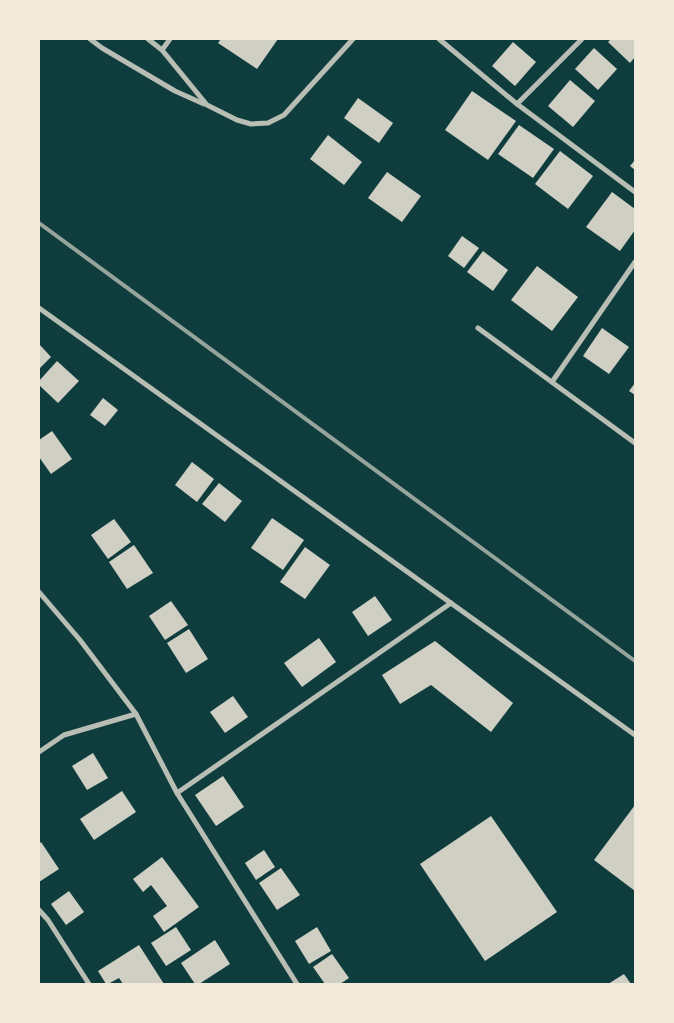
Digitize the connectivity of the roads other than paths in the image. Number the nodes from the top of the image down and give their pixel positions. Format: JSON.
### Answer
{"nodes":[{"id":1,"x":90,"y":39,"type":"edge"},
{"id":2,"x":148,"y":39,"type":"edge"},
{"id":3,"x":170,"y":39,"type":"edge"},
{"id":4,"x":353,"y":39,"type":"edge"},
{"id":5,"x":439,"y":39,"type":"edge"},
{"id":6,"x":582,"y":39,"type":"edge"},
{"id":7,"x":162,"y":50,"type":"junction"},
{"id":8,"x":517,"y":104,"type":"junction"},
{"id":9,"x":207,"y":105,"type":"junction"},
{"id":10,"x":635,"y":192,"type":"edge"},
{"id":11,"x":635,"y":262,"type":"edge"},
{"id":12,"x":39,"y":308,"type":"edge"},
{"id":13,"x":478,"y":328,"type":"dead end"},
{"id":14,"x":552,"y":382,"type":"junction"},
{"id":15,"x":635,"y":443,"type":"edge"},
{"id":16,"x":39,"y":592,"type":"edge"},
{"id":17,"x":451,"y":603,"type":"junction"},
{"id":18,"x":136,"y":714,"type":"junction"},
{"id":19,"x":635,"y":735,"type":"edge"},
{"id":20,"x":39,"y":752,"type":"edge"},
{"id":21,"x":177,"y":794,"type":"junction"},
{"id":22,"x":39,"y":910,"type":"edge"},
{"id":23,"x":89,"y":984,"type":"edge"},
{"id":24,"x":297,"y":984,"type":"edge"}],
"edges":[{"from":1,"to":9,"type":"street"},
{"from":2,"to":7,"type":"street"},
{"from":3,"to":7,"type":"street"},
{"from":4,"to":9,"type":"street"},
{"from":5,"to":8,"type":"street"},
{"from":6,"to":8,"type":"street"},
{"from":7,"to":9,"type":"street"},
{"from":8,"to":10,"type":"street"},
{"from":11,"to":14,"type":"street"},
{"from":12,"to":17,"type":"street"},
{"from":13,"to":14,"type":"street"},
{"from":14,"to":15,"type":"street"},
{"from":16,"to":18,"type":"street"},
{"from":17,"to":19,"type":"street"},
{"from":17,"to":21,"type":"street"},
{"from":18,"to":20,"type":"street"},
{"from":18,"to":21,"type":"street"},
{"from":21,"to":24,"type":"street"},
{"from":22,"to":23,"type":"street"}]}
